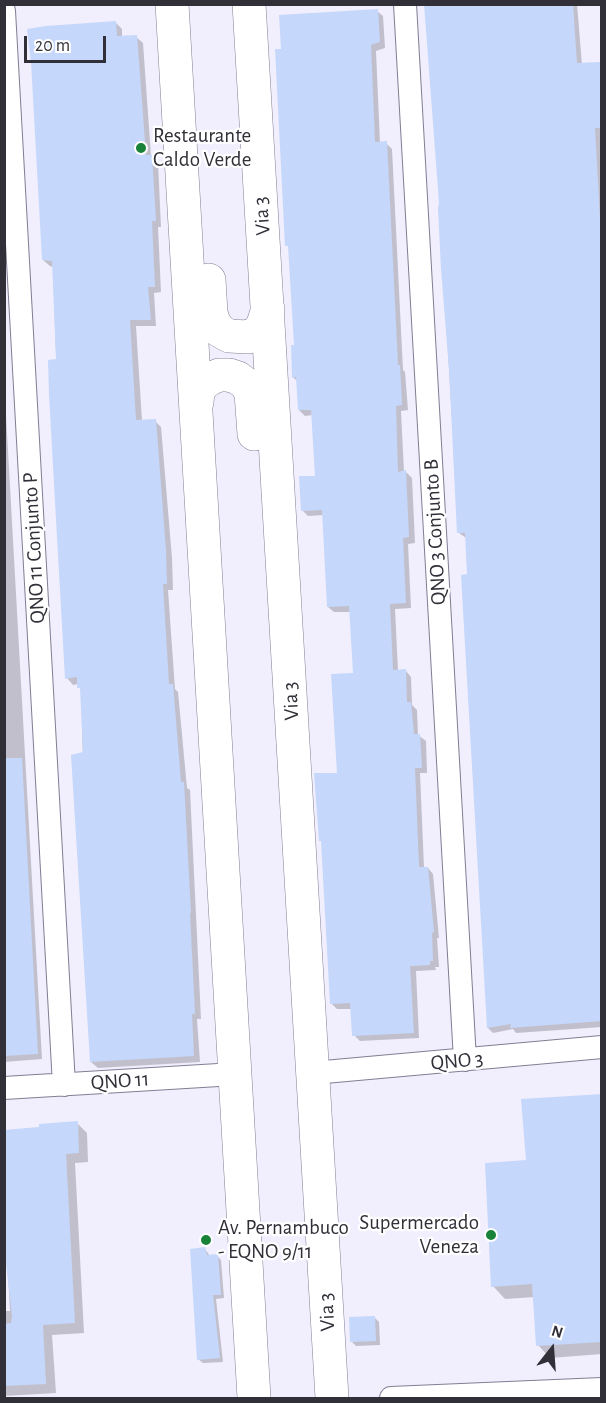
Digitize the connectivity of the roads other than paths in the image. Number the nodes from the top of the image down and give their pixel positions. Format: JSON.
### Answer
{"nodes":[{"id":1,"x":172,"y":4,"type":"edge"},
{"id":2,"x":249,"y":4,"type":"edge"},
{"id":3,"x":405,"y":4,"type":"edge"},
{"id":4,"x":4,"y":11,"type":"edge"},
{"id":5,"x":176,"y":61,"type":"junction"},
{"id":6,"x":268,"y":309,"type":"junction"},
{"id":7,"x":197,"y":402,"type":"junction"},
{"id":8,"x":290,"y":690,"type":"junction"},
{"id":9,"x":602,"y":1047,"type":"edge"},
{"id":10,"x":465,"y":1060,"type":"junction"},
{"id":11,"x":313,"y":1073,"type":"junction"},
{"id":12,"x":235,"y":1074,"type":"junction"},
{"id":13,"x":64,"y":1084,"type":"junction"},
{"id":14,"x":4,"y":1088,"type":"edge"},
{"id":15,"x":602,"y":1389,"type":"edge"},
{"id":16,"x":486,"y":1397,"type":"edge"},
{"id":17,"x":254,"y":1398,"type":"edge"},
{"id":18,"x":332,"y":1398,"type":"edge"},
{"id":19,"x":391,"y":1398,"type":"edge"}],
"edges":[{"from":1,"to":5,"type":"main road"},
{"from":2,"to":6,"type":"main road","name":"Via 3"},
{"from":3,"to":10,"type":"street","name":"QNO 3 Conjunto B"},
{"from":4,"to":13,"type":"street","name":"QNO 11 Conjunto P"},
{"from":5,"to":6,"type":"main road"},
{"from":5,"to":7,"type":"main road"},
{"from":6,"to":8,"type":"main road","name":"Via 3"},
{"from":7,"to":8,"type":"main road"},
{"from":7,"to":12,"type":"main road"},
{"from":8,"to":11,"type":"main road","name":"Via 3"},
{"from":9,"to":10,"type":"street","name":"QNO 3"},
{"from":10,"to":11,"type":"street","name":"QNO 3"},
{"from":11,"to":18,"type":"main road","name":"Via 3"},
{"from":12,"to":13,"type":"street","name":"QNO 11"},
{"from":12,"to":17,"type":"main road"},
{"from":13,"to":14,"type":"street","name":"QNO 11"},
{"from":15,"to":16,"type":"street"},
{"from":16,"to":19,"type":"street"}]}
